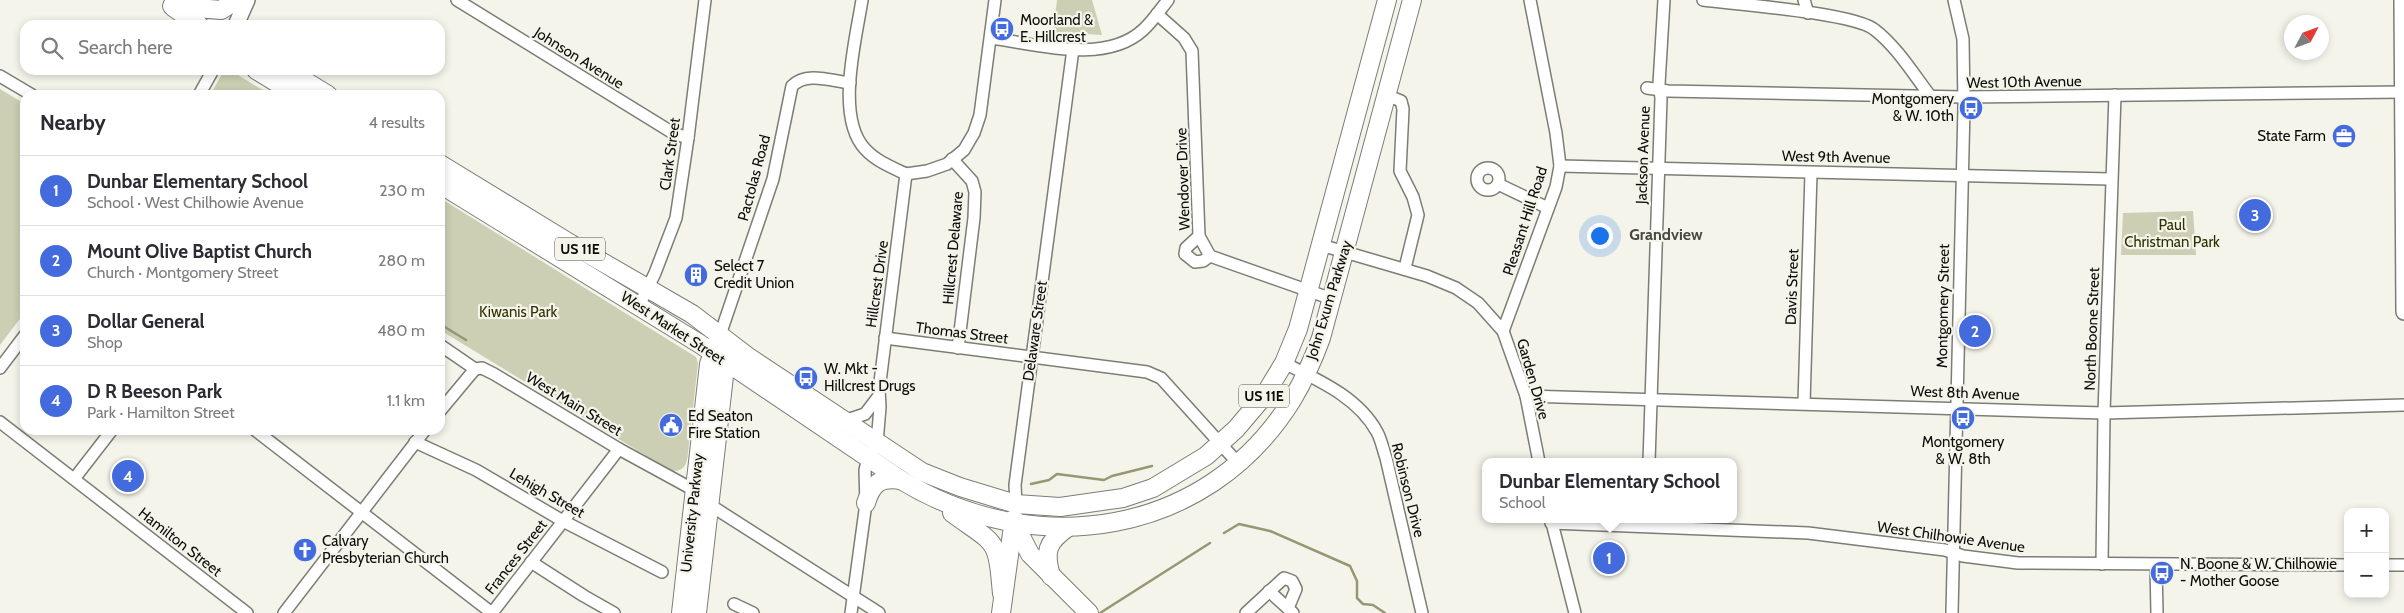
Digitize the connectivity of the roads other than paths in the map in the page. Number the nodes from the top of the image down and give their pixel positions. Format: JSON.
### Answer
{"nodes":[{"id":1,"x":237,"y":0,"type":"edge"},
{"id":2,"x":247,"y":0,"type":"edge"},
{"id":3,"x":456,"y":0,"type":"edge"},
{"id":4,"x":705,"y":0,"type":"edge"},
{"id":5,"x":862,"y":0,"type":"edge"},
{"id":6,"x":995,"y":0,"type":"edge"},
{"id":7,"x":1168,"y":0,"type":"edge"},
{"id":8,"x":1387,"y":0,"type":"edge"},
{"id":9,"x":1412,"y":0,"type":"edge"},
{"id":10,"x":1530,"y":0,"type":"edge"},
{"id":11,"x":1664,"y":0,"type":"edge"},
{"id":12,"x":1703,"y":0,"type":"edge"},
{"id":13,"x":1804,"y":0,"type":"edge"},
{"id":14,"x":1954,"y":0,"type":"edge"},
{"id":15,"x":2402,"y":0,"type":"edge"},
{"id":16,"x":168,"y":3,"type":"edge"},
{"id":17,"x":1808,"y":13,"type":"junction"},
{"id":18,"x":1157,"y":14,"type":"junction"},
{"id":19,"x":193,"y":20,"type":"edge"},
{"id":20,"x":238,"y":20,"type":"edge"},
{"id":21,"x":991,"y":38,"type":"junction"},
{"id":22,"x":1073,"y":49,"type":"junction"},
{"id":23,"x":210,"y":75,"type":"edge"},
{"id":24,"x":264,"y":75,"type":"edge"},
{"id":25,"x":295,"y":75,"type":"edge"},
{"id":26,"x":0,"y":76,"type":"edge"},
{"id":27,"x":850,"y":84,"type":"junction"},
{"id":28,"x":1647,"y":88,"type":"dead end"},
{"id":29,"x":24,"y":90,"type":"edge"},
{"id":30,"x":202,"y":90,"type":"edge"},
{"id":31,"x":288,"y":90,"type":"edge"},
{"id":32,"x":320,"y":90,"type":"edge"},
{"id":33,"x":1660,"y":90,"type":"junction"},
{"id":34,"x":2403,"y":92,"type":"edge"},
{"id":35,"x":1386,"y":95,"type":"junction"},
{"id":36,"x":2114,"y":95,"type":"junction"},
{"id":37,"x":1932,"y":97,"type":"junction"},
{"id":38,"x":1963,"y":97,"type":"junction"},
{"id":39,"x":688,"y":138,"type":"junction"},
{"id":40,"x":952,"y":159,"type":"junction"},
{"id":41,"x":1560,"y":166,"type":"junction"},
{"id":42,"x":445,"y":167,"type":"edge"},
{"id":43,"x":1657,"y":167,"type":"junction"},
{"id":44,"x":1811,"y":173,"type":"junction"},
{"id":45,"x":906,"y":174,"type":"junction"},
{"id":46,"x":1961,"y":174,"type":"junction"},
{"id":47,"x":2111,"y":179,"type":"junction"},
{"id":48,"x":1498,"y":184,"type":"dead end"},
{"id":49,"x":445,"y":187,"type":"edge"},
{"id":50,"x":1548,"y":208,"type":"junction"},
{"id":51,"x":1198,"y":236,"type":"junction"},
{"id":52,"x":2403,"y":244,"type":"edge"},
{"id":53,"x":1321,"y":245,"type":"junction"},
{"id":54,"x":1344,"y":253,"type":"junction"},
{"id":55,"x":1210,"y":256,"type":"junction"},
{"id":56,"x":1405,"y":268,"type":"junction"},
{"id":57,"x":648,"y":289,"type":"junction"},
{"id":58,"x":1308,"y":292,"type":"junction"},
{"id":59,"x":1332,"y":299,"type":"junction"},
{"id":60,"x":639,"y":306,"type":"junction"},
{"id":61,"x":2404,"y":312,"type":"edge"},
{"id":62,"x":1503,"y":331,"type":"junction"},
{"id":63,"x":720,"y":335,"type":"junction"},
{"id":64,"x":884,"y":338,"type":"junction"},
{"id":65,"x":20,"y":341,"type":"edge"},
{"id":66,"x":958,"y":348,"type":"junction"},
{"id":67,"x":445,"y":349,"type":"edge"},
{"id":68,"x":718,"y":356,"type":"junction"},
{"id":69,"x":1032,"y":357,"type":"junction"},
{"id":70,"x":1284,"y":363,"type":"junction"},
{"id":71,"x":0,"y":368,"type":"edge"},
{"id":72,"x":475,"y":369,"type":"junction"},
{"id":73,"x":1306,"y":375,"type":"junction"},
{"id":74,"x":1526,"y":396,"type":"junction"},
{"id":75,"x":878,"y":397,"type":"junction"},
{"id":76,"x":1650,"y":400,"type":"junction"},
{"id":77,"x":1804,"y":403,"type":"junction"},
{"id":78,"x":445,"y":405,"type":"edge"},
{"id":79,"x":2404,"y":405,"type":"edge"},
{"id":80,"x":1955,"y":408,"type":"junction"},
{"id":81,"x":2104,"y":413,"type":"junction"},
{"id":82,"x":844,"y":421,"type":"junction"},
{"id":83,"x":0,"y":422,"type":"edge"},
{"id":84,"x":108,"y":435,"type":"edge"},
{"id":85,"x":262,"y":435,"type":"edge"},
{"id":86,"x":421,"y":435,"type":"edge"},
{"id":87,"x":415,"y":442,"type":"junction"},
{"id":88,"x":877,"y":443,"type":"junction"},
{"id":89,"x":1221,"y":443,"type":"junction"},
{"id":90,"x":619,"y":449,"type":"junction"},
{"id":91,"x":868,"y":458,"type":"junction"},
{"id":92,"x":1538,"y":458,"type":"edge"},
{"id":93,"x":1649,"y":458,"type":"edge"},
{"id":94,"x":1237,"y":462,"type":"junction"},
{"id":95,"x":74,"y":479,"type":"junction"},
{"id":96,"x":901,"y":480,"type":"junction"},
{"id":97,"x":694,"y":490,"type":"junction"},
{"id":98,"x":934,"y":499,"type":"junction"},
{"id":99,"x":866,"y":503,"type":"junction"},
{"id":100,"x":1016,"y":504,"type":"junction"},
{"id":101,"x":710,"y":506,"type":"junction"},
{"id":102,"x":363,"y":513,"type":"junction"},
{"id":103,"x":563,"y":521,"type":"junction"},
{"id":104,"x":1014,"y":523,"type":"junction"},
{"id":105,"x":1552,"y":523,"type":"edge"},
{"id":106,"x":1648,"y":523,"type":"edge"},
{"id":107,"x":1067,"y":528,"type":"junction"},
{"id":108,"x":1954,"y":553,"type":"junction"},
{"id":109,"x":1030,"y":554,"type":"junction"},
{"id":110,"x":1008,"y":561,"type":"junction"},
{"id":111,"x":531,"y":562,"type":"junction"},
{"id":112,"x":2102,"y":564,"type":"junction"},
{"id":113,"x":2156,"y":565,"type":"junction"},
{"id":114,"x":2344,"y":565,"type":"edge"},
{"id":115,"x":2389,"y":565,"type":"edge"},
{"id":116,"x":2404,"y":565,"type":"edge"},
{"id":117,"x":662,"y":572,"type":"dead end"},
{"id":118,"x":1051,"y":576,"type":"junction"},
{"id":119,"x":1269,"y":591,"type":"junction"},
{"id":120,"x":1002,"y":594,"type":"junction"},
{"id":121,"x":852,"y":595,"type":"junction"},
{"id":122,"x":734,"y":604,"type":"dead end"},
{"id":123,"x":1290,"y":610,"type":"edge"},
{"id":124,"x":247,"y":613,"type":"edge"},
{"id":125,"x":284,"y":613,"type":"edge"},
{"id":126,"x":492,"y":613,"type":"edge"},
{"id":127,"x":614,"y":613,"type":"edge"},
{"id":128,"x":681,"y":613,"type":"edge"},
{"id":129,"x":697,"y":613,"type":"edge"},
{"id":130,"x":753,"y":613,"type":"edge"},
{"id":131,"x":851,"y":613,"type":"edge"},
{"id":132,"x":879,"y":613,"type":"edge"},
{"id":133,"x":1001,"y":613,"type":"edge"},
{"id":134,"x":1089,"y":613,"type":"edge"},
{"id":135,"x":1246,"y":613,"type":"edge"},
{"id":136,"x":1422,"y":613,"type":"edge"},
{"id":137,"x":1575,"y":613,"type":"edge"},
{"id":138,"x":1952,"y":613,"type":"edge"},
{"id":139,"x":2157,"y":613,"type":"edge"}],
"edges":[{"from":1,"to":16,"type":"main road"},
{"from":2,"to":20,"type":"main road"},
{"from":3,"to":39,"type":"street","name":"Johnson Avenue"},
{"from":4,"to":39,"type":"street","name":"Clark Street"},
{"from":5,"to":27,"type":"street"},
{"from":6,"to":21,"type":"street"},
{"from":7,"to":18,"type":"street"},
{"from":8,"to":53,"type":"main road","name":"John Exum Parkway","number":"US 11E"},
{"from":9,"to":35,"type":"main road","name":"John Exum Parkway","number":"US 11E"},
{"from":10,"to":41,"type":"street","name":"Pleasant Hill Road"},
{"from":11,"to":33,"type":"street","name":"Jackson Avenue"},
{"from":12,"to":17,"type":"street"},
{"from":13,"to":17,"type":"street"},
{"from":14,"to":38,"type":"street","name":"Montgomery Street"},
{"from":15,"to":34,"type":"main road"},
{"from":16,"to":19,"type":"main road"},
{"from":17,"to":37,"type":"street"},
{"from":18,"to":22,"type":"street"},
{"from":18,"to":51,"type":"street","name":"Wendover Drive"},
{"from":21,"to":22,"type":"street"},
{"from":21,"to":40,"type":"street"},
{"from":22,"to":69,"type":"street","name":"Delaware Street"},
{"from":23,"to":30,"type":"street"},
{"from":24,"to":31,"type":"main road"},
{"from":25,"to":32,"type":"main road"},
{"from":26,"to":29,"type":"street"},
{"from":27,"to":45,"type":"street"},
{"from":27,"to":63,"type":"street","name":"Pactolas Road"},
{"from":28,"to":33,"type":"street","name":"West 10th Avenue"},
{"from":33,"to":37,"type":"street","name":"West 10th Avenue"},
{"from":33,"to":43,"type":"street","name":"Jackson Avenue"},
{"from":34,"to":36,"type":"street","name":"West 10th Avenue"},
{"from":34,"to":52,"type":"main road"},
{"from":35,"to":54,"type":"main road","name":"John Exum Parkway","number":"US 11E"},
{"from":35,"to":56,"type":"street"},
{"from":36,"to":38,"type":"street","name":"West 10th Avenue"},
{"from":36,"to":47,"type":"street","name":"North Boone Street"},
{"from":37,"to":38,"type":"street","name":"West 10th Avenue"},
{"from":38,"to":46,"type":"street","name":"Montgomery Street"},
{"from":39,"to":57,"type":"street","name":"Clark Street"},
{"from":40,"to":45,"type":"street"},
{"from":40,"to":66,"type":"street","name":"Hillcrest Delaware"},
{"from":41,"to":43,"type":"street","name":"West 9th Avenue"},
{"from":41,"to":50,"type":"street","name":"Pleasant Hill Road"},
{"from":42,"to":57,"type":"main road","name":"West Market Street","number":"US 11E"},
{"from":43,"to":44,"type":"street","name":"West 9th Avenue"},
{"from":43,"to":76,"type":"street","name":"Jackson Avenue"},
{"from":44,"to":46,"type":"street","name":"West 9th Avenue"},
{"from":44,"to":77,"type":"street","name":"Davis Street"},
{"from":45,"to":64,"type":"street","name":"Hillcrest Drive"},
{"from":46,"to":47,"type":"street","name":"West 9th Avenue"},
{"from":46,"to":80,"type":"street","name":"Montgomery Street"},
{"from":47,"to":81,"type":"street","name":"North Boone Street"},
{"from":48,"to":50,"type":"street"},
{"from":49,"to":60,"type":"main road","name":"West Market Street","number":"US 11E"},
{"from":50,"to":62,"type":"street","name":"Pleasant Hill Road"},
{"from":51,"to":55,"type":"street","name":"Wendover Drive"},
{"from":51,"to":55,"type":"street"},
{"from":52,"to":61,"type":"main road"},
{"from":53,"to":54,"type":"street","name":"Garden Drive"},
{"from":53,"to":58,"type":"main road","name":"John Exum Parkway","number":"US 11E"},
{"from":54,"to":56,"type":"street","name":"Garden Drive"},
{"from":54,"to":59,"type":"main road","name":"John Exum Parkway","number":"US 11E"},
{"from":55,"to":58,"type":"street"},
{"from":56,"to":62,"type":"street","name":"Garden Drive"},
{"from":57,"to":60,"type":"street","name":"Clark Street"},
{"from":57,"to":63,"type":"main road","name":"West Market Street","number":"US 11E"},
{"from":58,"to":59,"type":"street"},
{"from":58,"to":70,"type":"main road","name":"John Exum Parkway","number":"US 11E"},
{"from":59,"to":73,"type":"main road","name":"John Exum Parkway","number":"US 11E"},
{"from":60,"to":68,"type":"main road","name":"West Market Street","number":"US 11E"},
{"from":62,"to":74,"type":"street","name":"Garden Drive"},
{"from":63,"to":68,"type":"main road","name":"University Parkway"},
{"from":63,"to":82,"type":"main road","name":"West Market Street","number":"US 11E"},
{"from":64,"to":66,"type":"street","name":"Thomas Street"},
{"from":64,"to":75,"type":"street","name":"Hillcrest Drive"},
{"from":65,"to":71,"type":"street"},
{"from":66,"to":69,"type":"street","name":"Thomas Street"},
{"from":67,"to":72,"type":"street","name":"West Main Street"},
{"from":68,"to":91,"type":"main road","name":"West Market Street","number":"US 11E"},
{"from":68,"to":97,"type":"main road","name":"University Parkway"},
{"from":68,"to":101,"type":"main road","name":"University Parkway"},
{"from":69,"to":89,"type":"street","name":"Thomas Street"},
{"from":69,"to":100,"type":"street","name":"Delaware Street"},
{"from":70,"to":73,"type":"street","name":"Robinson Drive"},
{"from":70,"to":89,"type":"main road","name":"John Exum Parkway","number":"US 11E"},
{"from":72,"to":78,"type":"street"},
{"from":72,"to":90,"type":"street","name":"West Main Street"},
{"from":73,"to":94,"type":"main road","name":"John Exum Parkway","number":"US 11E"},
{"from":73,"to":136,"type":"street","name":"Robinson Drive"},
{"from":74,"to":76,"type":"street","name":"West 8th Avenue"},
{"from":74,"to":92,"type":"street","name":"Garden Drive"},
{"from":75,"to":82,"type":"street"},
{"from":75,"to":88,"type":"street","name":"Hillcrest Drive"},
{"from":76,"to":77,"type":"street","name":"West 8th Avenue"},
{"from":76,"to":93,"type":"street","name":"Jackson Avenue"},
{"from":77,"to":80,"type":"street","name":"West 8th Avenue"},
{"from":79,"to":81,"type":"street","name":"West 8th Avenue"},
{"from":80,"to":81,"type":"street","name":"West 8th Avenue"},
{"from":80,"to":108,"type":"street","name":"Montgomery Street"},
{"from":81,"to":112,"type":"street","name":"North Boone Street"},
{"from":82,"to":88,"type":"main road","name":"West Market Street","number":"US 11E"},
{"from":83,"to":95,"type":"street","name":"Hamilton Street"},
{"from":84,"to":95,"type":"street"},
{"from":85,"to":102,"type":"street"},
{"from":86,"to":87,"type":"street"},
{"from":87,"to":102,"type":"street"},
{"from":87,"to":103,"type":"street","name":"Lehigh Street"},
{"from":88,"to":91,"type":"street","name":"Hillcrest Drive"},
{"from":88,"to":100,"type":"main road","name":"John Exum Parkway","number":"US 11E"},
{"from":89,"to":94,"type":"street","name":"Thomas Street"},
{"from":89,"to":100,"type":"main road","name":"John Exum Parkway","number":"US 11E"},
{"from":90,"to":97,"type":"street","name":"West Main Street"},
{"from":90,"to":103,"type":"street","name":"Frances Street"},
{"from":91,"to":96,"type":"main road","name":"West Market Street","number":"US 11E"},
{"from":91,"to":99,"type":"street","name":"Hillcrest Drive"},
{"from":94,"to":107,"type":"main road","name":"John Exum Parkway","number":"US 11E"},
{"from":95,"to":124,"type":"street","name":"Hamilton Street"},
{"from":96,"to":98,"type":"main road","name":"John Exum Parkway","number":"US 11E"},
{"from":96,"to":99,"type":"main road"},
{"from":97,"to":128,"type":"main road","name":"University Parkway"},
{"from":98,"to":104,"type":"main road","name":"John Exum Parkway","number":"US 11E"},
{"from":98,"to":120,"type":"main road"},
{"from":99,"to":121,"type":"street","name":"Hillcrest Drive"},
{"from":100,"to":104,"type":"main road","name":"Delaware Street"},
{"from":101,"to":121,"type":"street"},
{"from":101,"to":129,"type":"main road","name":"University Parkway"},
{"from":102,"to":125,"type":"street"},
{"from":102,"to":126,"type":"street"},
{"from":103,"to":111,"type":"street","name":"Frances Street"},
{"from":103,"to":117,"type":"street","name":"Lehigh Street"},
{"from":104,"to":107,"type":"main road","name":"John Exum Parkway","number":"US 11E"},
{"from":104,"to":109,"type":"main road"},
{"from":104,"to":110,"type":"main road","name":"Delaware Street"},
{"from":105,"to":137,"type":"street"},
{"from":106,"to":108,"type":"street","name":"West Chilhowie Avenue"},
{"from":107,"to":118,"type":"main road"},
{"from":108,"to":112,"type":"street","name":"West Chilhowie Avenue"},
{"from":108,"to":138,"type":"street","name":"Montgomery Street"},
{"from":109,"to":110,"type":"main road"},
{"from":109,"to":118,"type":"main road"},
{"from":110,"to":120,"type":"main road","name":"Delaware Street"},
{"from":111,"to":126,"type":"street","name":"Frances Street"},
{"from":111,"to":127,"type":"street"},
{"from":112,"to":113,"type":"street","name":"West Chilhowie Avenue"},
{"from":113,"to":114,"type":"street","name":"West Chilhowie Avenue"},
{"from":113,"to":139,"type":"street"},
{"from":115,"to":116,"type":"street"},
{"from":118,"to":134,"type":"main road"},
{"from":119,"to":123,"type":"street"},
{"from":119,"to":123,"type":"street"},
{"from":119,"to":135,"type":"street"},
{"from":120,"to":133,"type":"main road","name":"Delaware Street"},
{"from":121,"to":131,"type":"street","name":"Hillcrest Drive"},
{"from":121,"to":132,"type":"street"},
{"from":122,"to":130,"type":"street"}]}
